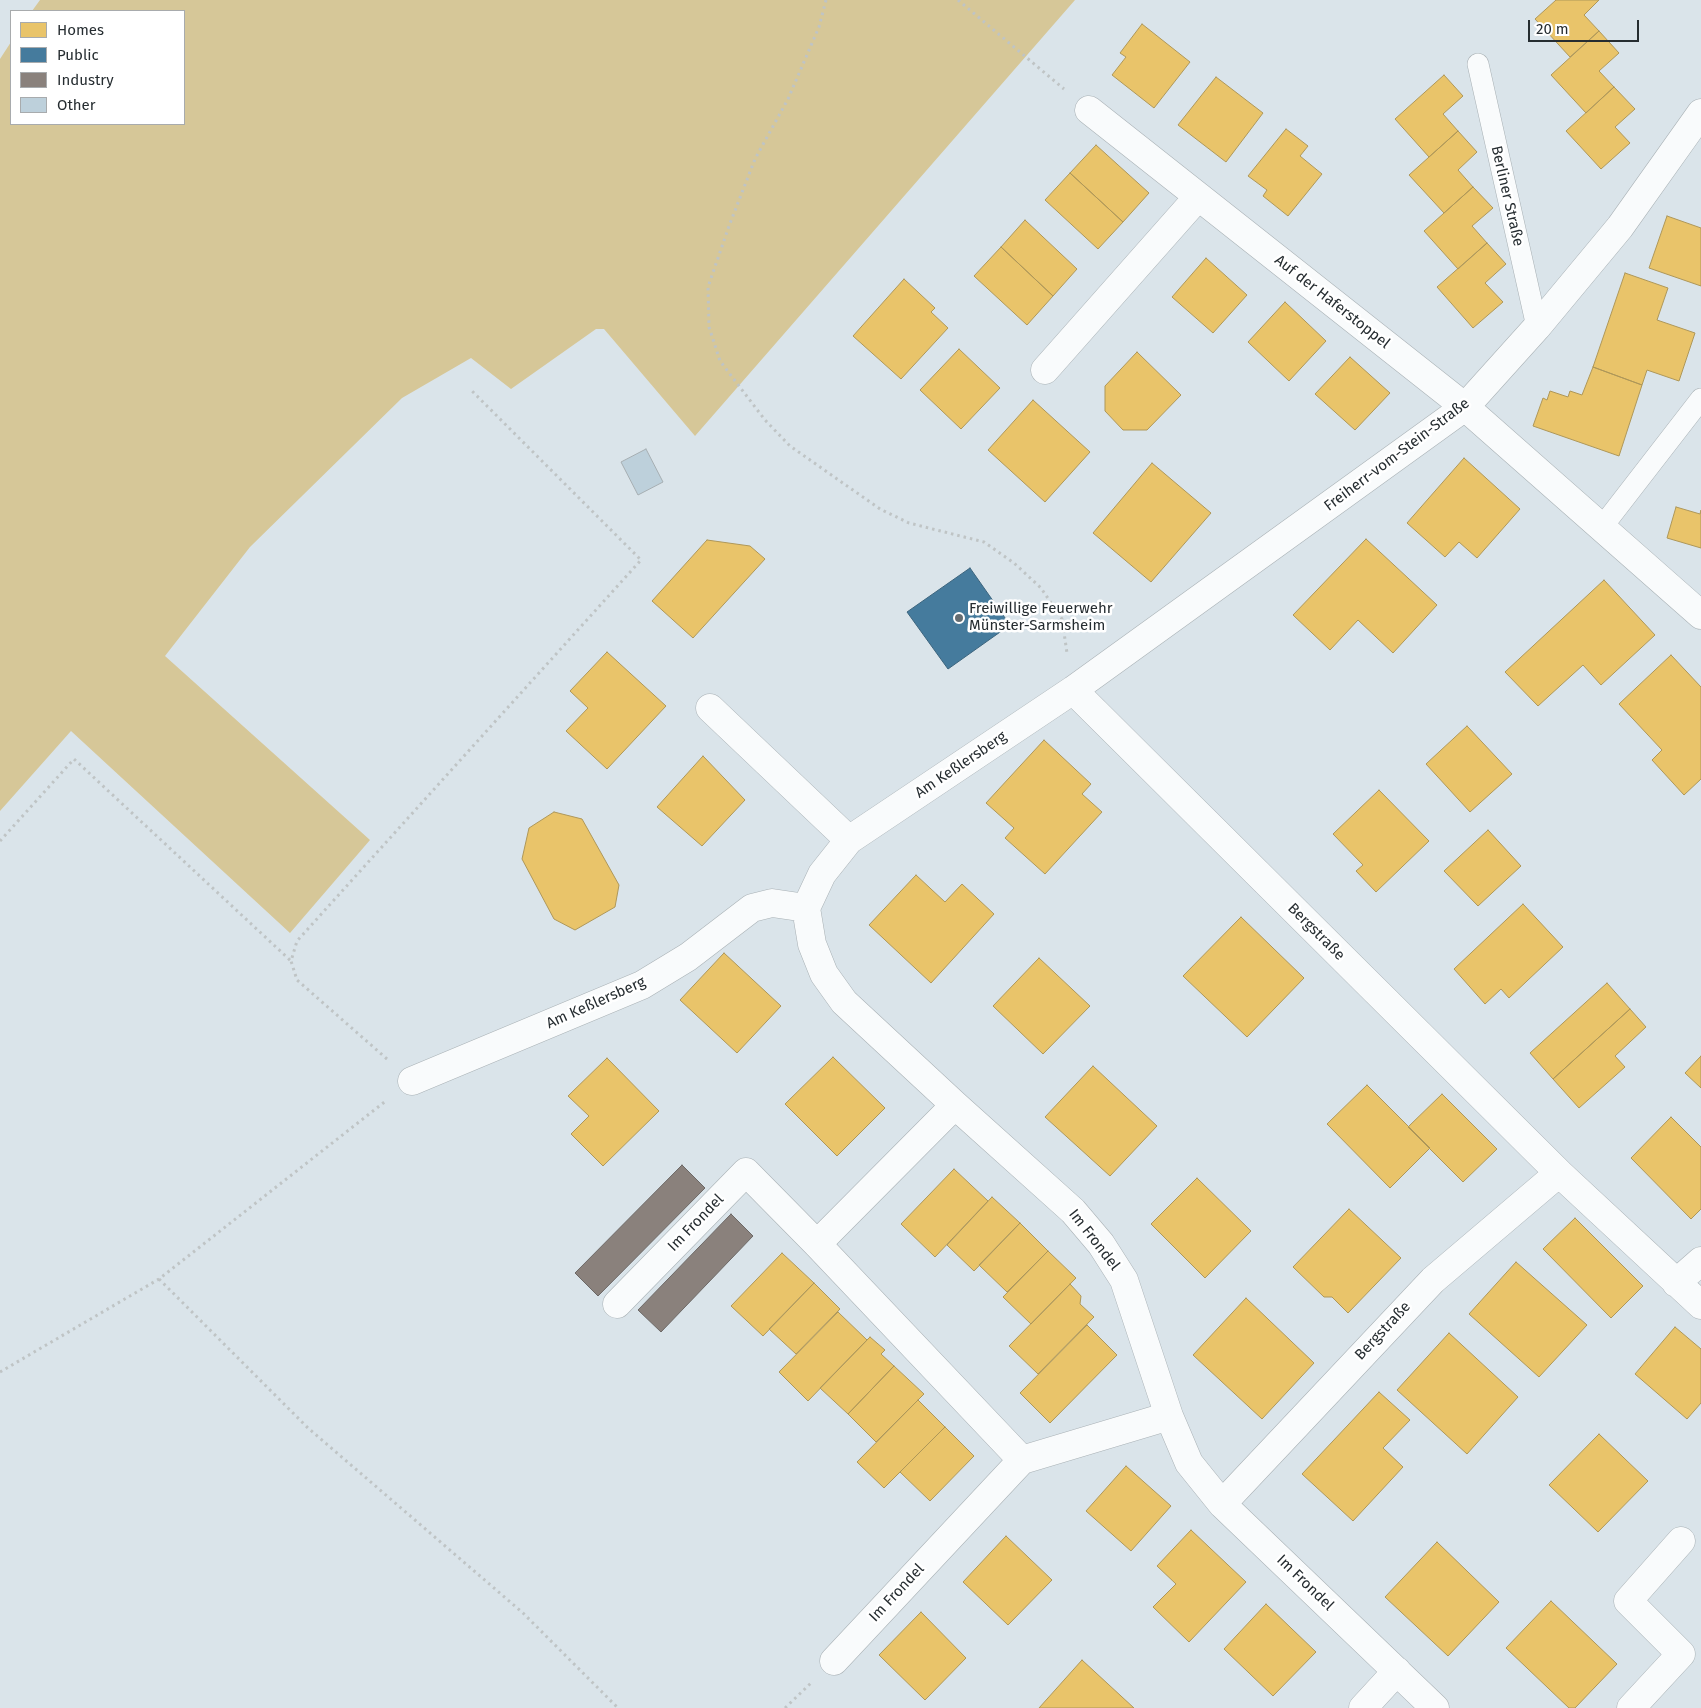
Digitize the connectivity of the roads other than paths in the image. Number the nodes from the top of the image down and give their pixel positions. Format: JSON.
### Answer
{"nodes":[{"id":1,"x":1478,"y":64,"type":"dead end"},
{"id":2,"x":1089,"y":110,"type":"road end"},
{"id":3,"x":1701,"y":113,"type":"edge"},
{"id":4,"x":1198,"y":197,"type":"junction"},
{"id":5,"x":1537,"y":328,"type":"junction"},
{"id":6,"x":1045,"y":370,"type":"dead end"},
{"id":7,"x":1701,"y":399,"type":"edge"},
{"id":8,"x":1465,"y":407,"type":"junction"},
{"id":9,"x":1602,"y":527,"type":"junction"},
{"id":10,"x":1701,"y":615,"type":"edge"},
{"id":11,"x":1073,"y":690,"type":"junction"},
{"id":12,"x":710,"y":708,"type":"dead end"},
{"id":13,"x":849,"y":840,"type":"junction"},
{"id":14,"x":806,"y":908,"type":"junction"},
{"id":15,"x":412,"y":1081,"type":"road end"},
{"id":16,"x":955,"y":1105,"type":"junction"},
{"id":17,"x":1559,"y":1173,"type":"junction"},
{"id":18,"x":817,"y":1244,"type":"junction"},
{"id":19,"x":1701,"y":1261,"type":"edge"},
{"id":20,"x":1676,"y":1283,"type":"junction"},
{"id":21,"x":617,"y":1304,"type":"dead end"},
{"id":22,"x":1701,"y":1305,"type":"edge"},
{"id":23,"x":1169,"y":1416,"type":"junction"},
{"id":24,"x":1022,"y":1460,"type":"junction"},
{"id":25,"x":1222,"y":1504,"type":"junction"},
{"id":26,"x":1681,"y":1541,"type":"dead end"},
{"id":27,"x":834,"y":1661,"type":"dead end"},
{"id":28,"x":1397,"y":1671,"type":"junction"},
{"id":29,"x":1364,"y":1708,"type":"edge"},
{"id":30,"x":1435,"y":1708,"type":"edge"},
{"id":31,"x":1631,"y":1708,"type":"edge"}],
"edges":[{"from":1,"to":5,"type":"lane","name":"Berliner Straße"},
{"from":2,"to":4,"type":"street","name":"Auf der Haferstoppel"},
{"from":3,"to":5,"type":"street","name":"Freiherr-vom-Stein-Straße"},
{"from":4,"to":6,"type":"street"},
{"from":4,"to":8,"type":"street","name":"Auf der Haferstoppel"},
{"from":5,"to":8,"type":"street","name":"Freiherr-vom-Stein-Straße"},
{"from":7,"to":9,"type":"lane"},
{"from":8,"to":9,"type":"street"},
{"from":8,"to":11,"type":"street","name":"Freiherr-vom-Stein-Straße"},
{"from":9,"to":10,"type":"street"},
{"from":11,"to":13,"type":"street","name":"Am Keßlersberg"},
{"from":11,"to":17,"type":"street","name":"Bergstraße"},
{"from":12,"to":13,"type":"street"},
{"from":13,"to":14,"type":"street","name":"Am Keßlersberg"},
{"from":14,"to":15,"type":"street","name":"Am Keßlersberg"},
{"from":14,"to":16,"type":"street","name":"Im Frondel"},
{"from":16,"to":18,"type":"street"},
{"from":16,"to":23,"type":"street","name":"Im Frondel"},
{"from":17,"to":20,"type":"street","name":"Bergstraße"},
{"from":17,"to":25,"type":"street","name":"Bergstraße"},
{"from":18,"to":21,"type":"street","name":"Im Frondel"},
{"from":18,"to":24,"type":"street","name":"Im Frondel"},
{"from":19,"to":20,"type":"street"},
{"from":20,"to":22,"type":"street","name":"Bergstraße"},
{"from":23,"to":24,"type":"street"},
{"from":23,"to":25,"type":"street","name":"Im Frondel"},
{"from":24,"to":27,"type":"street","name":"Im Frondel"},
{"from":25,"to":28,"type":"street","name":"Im Frondel"},
{"from":26,"to":31,"type":"street"},
{"from":28,"to":29,"type":"street"},
{"from":28,"to":30,"type":"street","name":"Im Frondel"}]}
